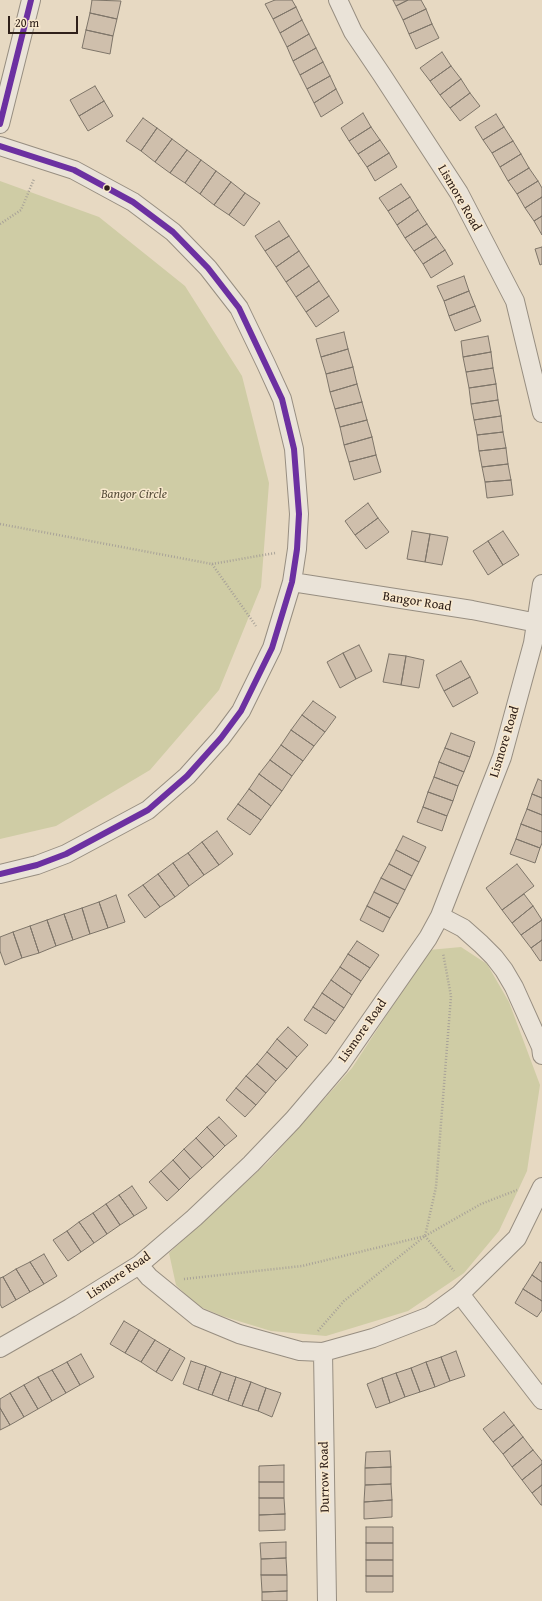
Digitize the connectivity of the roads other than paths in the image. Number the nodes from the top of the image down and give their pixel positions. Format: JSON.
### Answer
{"nodes":[{"id":1,"x":31,"y":0,"type":"edge"},
{"id":2,"x":338,"y":0,"type":"edge"},
{"id":3,"x":0,"y":124,"type":"edge"},
{"id":4,"x":0,"y":146,"type":"edge"},
{"id":5,"x":542,"y":413,"type":"edge"},
{"id":6,"x":292,"y":582,"type":"junction"},
{"id":7,"x":542,"y":584,"type":"edge"},
{"id":8,"x":539,"y":623,"type":"edge"},
{"id":9,"x":0,"y":874,"type":"edge"},
{"id":10,"x":440,"y":916,"type":"junction"},
{"id":11,"x":542,"y":1055,"type":"edge"},
{"id":12,"x":542,"y":1187,"type":"edge"},
{"id":13,"x":139,"y":1265,"type":"junction"},
{"id":14,"x":464,"y":1290,"type":"junction"},
{"id":15,"x":0,"y":1348,"type":"edge"},
{"id":16,"x":323,"y":1352,"type":"junction"},
{"id":17,"x":542,"y":1400,"type":"edge"},
{"id":18,"x":327,"y":1601,"type":"edge"}],
"edges":[{"from":1,"to":3,"type":"street"},
{"from":2,"to":5,"type":"street","name":"Lismore Road"},
{"from":4,"to":6,"type":"street"},
{"from":6,"to":8,"type":"street","name":"Bangor Road"},
{"from":6,"to":9,"type":"street"},
{"from":7,"to":8,"type":"street","name":"Lismore Road"},
{"from":8,"to":10,"type":"street","name":"Lismore Road"},
{"from":10,"to":11,"type":"street"},
{"from":10,"to":13,"type":"street","name":"Lismore Road"},
{"from":12,"to":14,"type":"street"},
{"from":13,"to":15,"type":"street","name":"Lismore Road"},
{"from":13,"to":16,"type":"street"},
{"from":14,"to":16,"type":"street"},
{"from":14,"to":17,"type":"street"},
{"from":16,"to":18,"type":"street","name":"Durrow Road"}]}
